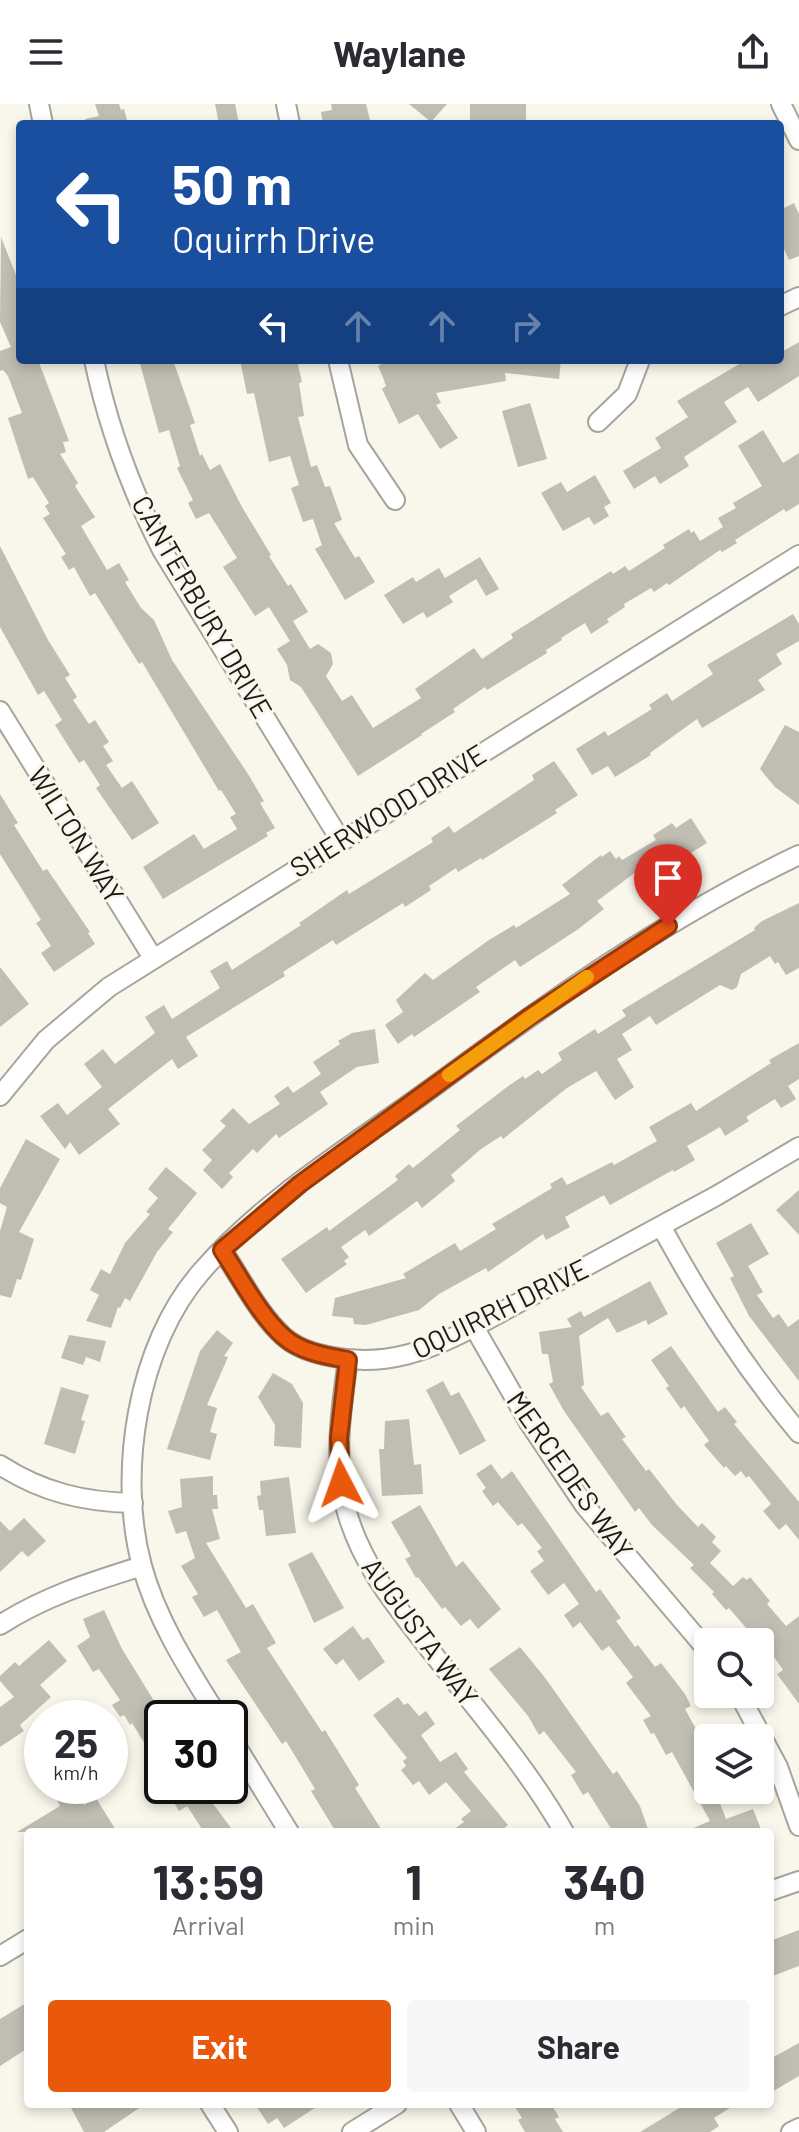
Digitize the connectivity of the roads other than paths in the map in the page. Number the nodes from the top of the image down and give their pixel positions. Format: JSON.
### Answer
{"nodes":[{"id":1,"x":781,"y":104,"type":"edge"},
{"id":2,"x":799,"y":140,"type":"edge"},
{"id":3,"x":95,"y":364,"type":"edge"},
{"id":4,"x":339,"y":364,"type":"edge"},
{"id":5,"x":638,"y":364,"type":"edge"},
{"id":6,"x":598,"y":422,"type":"dead end"},
{"id":7,"x":395,"y":500,"type":"dead end"},
{"id":8,"x":799,"y":555,"type":"edge"},
{"id":9,"x":0,"y":711,"type":"edge"},
{"id":10,"x":341,"y":841,"type":"junction"},
{"id":11,"x":799,"y":855,"type":"edge"},
{"id":12,"x":153,"y":958,"type":"junction"},
{"id":13,"x":0,"y":1096,"type":"edge"},
{"id":14,"x":799,"y":1147,"type":"edge"},
{"id":15,"x":661,"y":1226,"type":"junction"},
{"id":16,"x":222,"y":1250,"type":"junction"},
{"id":17,"x":474,"y":1327,"type":"junction"},
{"id":18,"x":348,"y":1360,"type":"junction"},
{"id":19,"x":799,"y":1433,"type":"edge"},
{"id":20,"x":0,"y":1465,"type":"edge"},
{"id":21,"x":133,"y":1503,"type":"junction"},
{"id":22,"x":142,"y":1566,"type":"junction"},
{"id":23,"x":0,"y":1625,"type":"edge"},
{"id":24,"x":694,"y":1634,"type":"edge"},
{"id":25,"x":208,"y":1700,"type":"edge"},
{"id":26,"x":746,"y":1708,"type":"edge"},
{"id":27,"x":248,"y":1765,"type":"edge"},
{"id":28,"x":799,"y":1826,"type":"edge"},
{"id":29,"x":287,"y":1828,"type":"edge"},
{"id":30,"x":561,"y":1828,"type":"edge"},
{"id":31,"x":799,"y":1881,"type":"edge"},
{"id":32,"x":774,"y":1890,"type":"edge"},
{"id":33,"x":24,"y":1941,"type":"edge"},
{"id":34,"x":0,"y":1956,"type":"edge"},
{"id":35,"x":211,"y":2108,"type":"edge"},
{"id":36,"x":391,"y":2108,"type":"edge"},
{"id":37,"x":461,"y":2108,"type":"edge"},
{"id":38,"x":799,"y":2128,"type":"edge"},
{"id":39,"x":218,"y":2129,"type":"edge"},
{"id":40,"x":352,"y":2132,"type":"edge"},
{"id":41,"x":476,"y":2132,"type":"edge"},
{"id":42,"x":791,"y":2132,"type":"edge"}],
"edges":[{"from":1,"to":2,"type":"street"},
{"from":3,"to":10,"type":"street","name":"CANTERBURY DRIVE"},
{"from":4,"to":7,"type":"street"},
{"from":5,"to":6,"type":"street"},
{"from":8,"to":10,"type":"street","name":"SHERWOOD DRIVE"},
{"from":9,"to":12,"type":"street","name":"WILTON WAY"},
{"from":10,"to":12,"type":"street","name":"SHERWOOD DRIVE"},
{"from":11,"to":16,"type":"street"},
{"from":12,"to":13,"type":"street","name":"SHERWOOD DRIVE"},
{"from":14,"to":15,"type":"street","name":"OQUIRRH DRIVE"},
{"from":15,"to":17,"type":"street","name":"OQUIRRH DRIVE"},
{"from":15,"to":19,"type":"street"},
{"from":16,"to":18,"type":"street","name":"OQUIRRH DRIVE"},
{"from":16,"to":21,"type":"street"},
{"from":17,"to":18,"type":"street","name":"OQUIRRH DRIVE"},
{"from":17,"to":24,"type":"street","name":"MERCEDES WAY"},
{"from":18,"to":30,"type":"street","name":"AUGUSTA WAY"},
{"from":20,"to":21,"type":"street"},
{"from":21,"to":22,"type":"street"},
{"from":22,"to":23,"type":"street"},
{"from":22,"to":25,"type":"street"},
{"from":26,"to":28,"type":"street"},
{"from":27,"to":29,"type":"street"},
{"from":31,"to":32,"type":"street"},
{"from":33,"to":34,"type":"street"},
{"from":35,"to":39,"type":"street"},
{"from":36,"to":40,"type":"street"},
{"from":37,"to":41,"type":"street"},
{"from":38,"to":42,"type":"street"}]}
